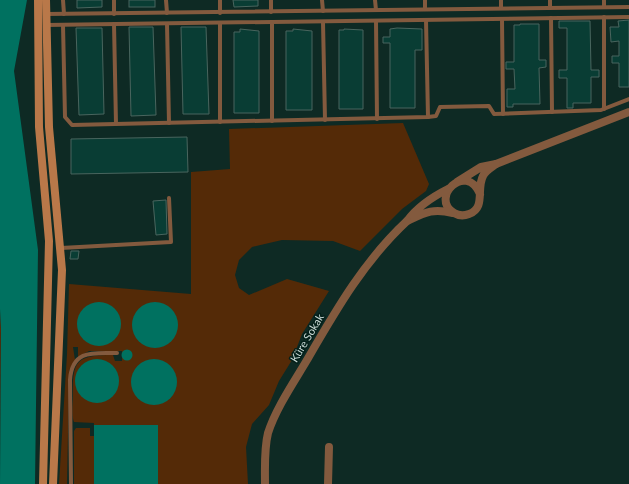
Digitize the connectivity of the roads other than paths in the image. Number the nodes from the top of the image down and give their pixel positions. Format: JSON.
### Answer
{"nodes":[{"id":1,"x":38,"y":0,"type":"edge"},
{"id":2,"x":46,"y":0,"type":"edge"},
{"id":3,"x":63,"y":0,"type":"edge"},
{"id":4,"x":114,"y":0,"type":"edge"},
{"id":5,"x":166,"y":0,"type":"edge"},
{"id":6,"x":220,"y":0,"type":"edge"},
{"id":7,"x":271,"y":0,"type":"edge"},
{"id":8,"x":322,"y":0,"type":"edge"},
{"id":9,"x":375,"y":0,"type":"edge"},
{"id":10,"x":425,"y":0,"type":"edge"},
{"id":11,"x":501,"y":0,"type":"edge"},
{"id":12,"x":550,"y":0,"type":"edge"},
{"id":13,"x":604,"y":0,"type":"edge"},
{"id":14,"x":604,"y":7,"type":"junction"},
{"id":15,"x":629,"y":7,"type":"edge"},
{"id":16,"x":501,"y":8,"type":"junction"},
{"id":17,"x":550,"y":8,"type":"junction"},
{"id":18,"x":425,"y":9,"type":"junction"},
{"id":19,"x":376,"y":10,"type":"junction"},
{"id":20,"x":322,"y":11,"type":"junction"},
{"id":21,"x":271,"y":12,"type":"junction"},
{"id":22,"x":167,"y":13,"type":"junction"},
{"id":23,"x":220,"y":13,"type":"junction"},
{"id":24,"x":46,"y":14,"type":"junction"},
{"id":25,"x":64,"y":14,"type":"junction"},
{"id":26,"x":114,"y":14,"type":"junction"},
{"id":27,"x":604,"y":17,"type":"junction"},
{"id":28,"x":629,"y":17,"type":"edge"},
{"id":29,"x":551,"y":18,"type":"junction"},
{"id":30,"x":502,"y":19,"type":"junction"},
{"id":31,"x":426,"y":20,"type":"junction"},
{"id":32,"x":376,"y":21,"type":"junction"},
{"id":33,"x":323,"y":22,"type":"junction"},
{"id":34,"x":220,"y":23,"type":"junction"},
{"id":35,"x":272,"y":23,"type":"junction"},
{"id":36,"x":114,"y":24,"type":"junction"},
{"id":37,"x":167,"y":24,"type":"junction"},
{"id":38,"x":45,"y":25,"type":"junction"},
{"id":39,"x":63,"y":25,"type":"junction"},
{"id":40,"x":629,"y":99,"type":"edge"},
{"id":41,"x":604,"y":109,"type":"junction"},
{"id":42,"x":552,"y":112,"type":"junction"},
{"id":43,"x":629,"y":112,"type":"edge"},
{"id":44,"x":503,"y":114,"type":"junction"},
{"id":45,"x":428,"y":117,"type":"junction"},
{"id":46,"x":377,"y":119,"type":"junction"},
{"id":47,"x":325,"y":120,"type":"junction"},
{"id":48,"x":272,"y":121,"type":"junction"},
{"id":49,"x":220,"y":122,"type":"junction"},
{"id":50,"x":169,"y":123,"type":"junction"},
{"id":51,"x":116,"y":124,"type":"junction"},
{"id":52,"x":496,"y":164,"type":"junction"},
{"id":53,"x":457,"y":182,"type":"junction"},
{"id":54,"x":448,"y":189,"type":"junction"},
{"id":55,"x":480,"y":194,"type":"junction"},
{"id":56,"x":169,"y":198,"type":"dead end"},
{"id":57,"x":454,"y":213,"type":"junction"},
{"id":58,"x":408,"y":221,"type":"junction"},
{"id":59,"x":61,"y":248,"type":"junction"},
{"id":60,"x":118,"y":353,"type":"dead end"},
{"id":61,"x":329,"y":447,"type":"dead end"},
{"id":62,"x":43,"y":484,"type":"edge"},
{"id":63,"x":53,"y":484,"type":"edge"},
{"id":64,"x":71,"y":484,"type":"edge"},
{"id":65,"x":265,"y":484,"type":"edge"},
{"id":66,"x":328,"y":484,"type":"edge"}],
"edges":[{"from":1,"to":62,"type":"main road"},
{"from":2,"to":24,"type":"main road"},
{"from":3,"to":25,"type":"lane"},
{"from":4,"to":26,"type":"lane"},
{"from":5,"to":22,"type":"lane"},
{"from":6,"to":23,"type":"lane"},
{"from":7,"to":21,"type":"lane"},
{"from":8,"to":20,"type":"lane"},
{"from":9,"to":19,"type":"lane"},
{"from":10,"to":18,"type":"lane"},
{"from":11,"to":16,"type":"lane"},
{"from":12,"to":17,"type":"lane"},
{"from":13,"to":14,"type":"lane"},
{"from":14,"to":15,"type":"lane"},
{"from":14,"to":17,"type":"lane"},
{"from":16,"to":17,"type":"lane"},
{"from":16,"to":18,"type":"lane"},
{"from":18,"to":19,"type":"lane"},
{"from":19,"to":20,"type":"lane"},
{"from":20,"to":21,"type":"lane"},
{"from":21,"to":23,"type":"lane"},
{"from":22,"to":23,"type":"lane"},
{"from":22,"to":26,"type":"lane"},
{"from":24,"to":25,"type":"lane"},
{"from":24,"to":38,"type":"main road"},
{"from":25,"to":26,"type":"lane"},
{"from":27,"to":28,"type":"lane"},
{"from":27,"to":29,"type":"lane"},
{"from":27,"to":41,"type":"lane"},
{"from":29,"to":30,"type":"lane"},
{"from":29,"to":42,"type":"lane"},
{"from":30,"to":31,"type":"lane"},
{"from":30,"to":44,"type":"lane"},
{"from":31,"to":32,"type":"lane"},
{"from":31,"to":45,"type":"lane"},
{"from":32,"to":33,"type":"lane"},
{"from":32,"to":46,"type":"lane"},
{"from":33,"to":35,"type":"lane"},
{"from":33,"to":47,"type":"lane"},
{"from":34,"to":35,"type":"lane"},
{"from":34,"to":37,"type":"lane"},
{"from":34,"to":49,"type":"lane"},
{"from":35,"to":48,"type":"lane"},
{"from":36,"to":37,"type":"lane"},
{"from":36,"to":39,"type":"lane"},
{"from":36,"to":51,"type":"lane"},
{"from":37,"to":50,"type":"lane"},
{"from":38,"to":39,"type":"lane"},
{"from":38,"to":59,"type":"main road"},
{"from":39,"to":51,"type":"lane"},
{"from":40,"to":41,"type":"lane"},
{"from":41,"to":42,"type":"lane"},
{"from":42,"to":44,"type":"lane"},
{"from":43,"to":52,"type":"street"},
{"from":44,"to":45,"type":"lane"},
{"from":45,"to":46,"type":"lane"},
{"from":46,"to":47,"type":"lane"},
{"from":47,"to":48,"type":"lane"},
{"from":48,"to":49,"type":"lane"},
{"from":49,"to":50,"type":"lane"},
{"from":50,"to":51,"type":"lane"},
{"from":52,"to":53,"type":"street"},
{"from":52,"to":55,"type":"street"},
{"from":53,"to":54,"type":"street"},
{"from":53,"to":55,"type":"street"},
{"from":54,"to":57,"type":"street"},
{"from":54,"to":58,"type":"street","name":"Küre Sokak"},
{"from":55,"to":57,"type":"street"},
{"from":56,"to":59,"type":"lane"},
{"from":57,"to":58,"type":"street"},
{"from":58,"to":65,"type":"street","name":"Küre Sokak"},
{"from":59,"to":63,"type":"main road"},
{"from":60,"to":64,"type":"lane"},
{"from":61,"to":66,"type":"street"}]}
